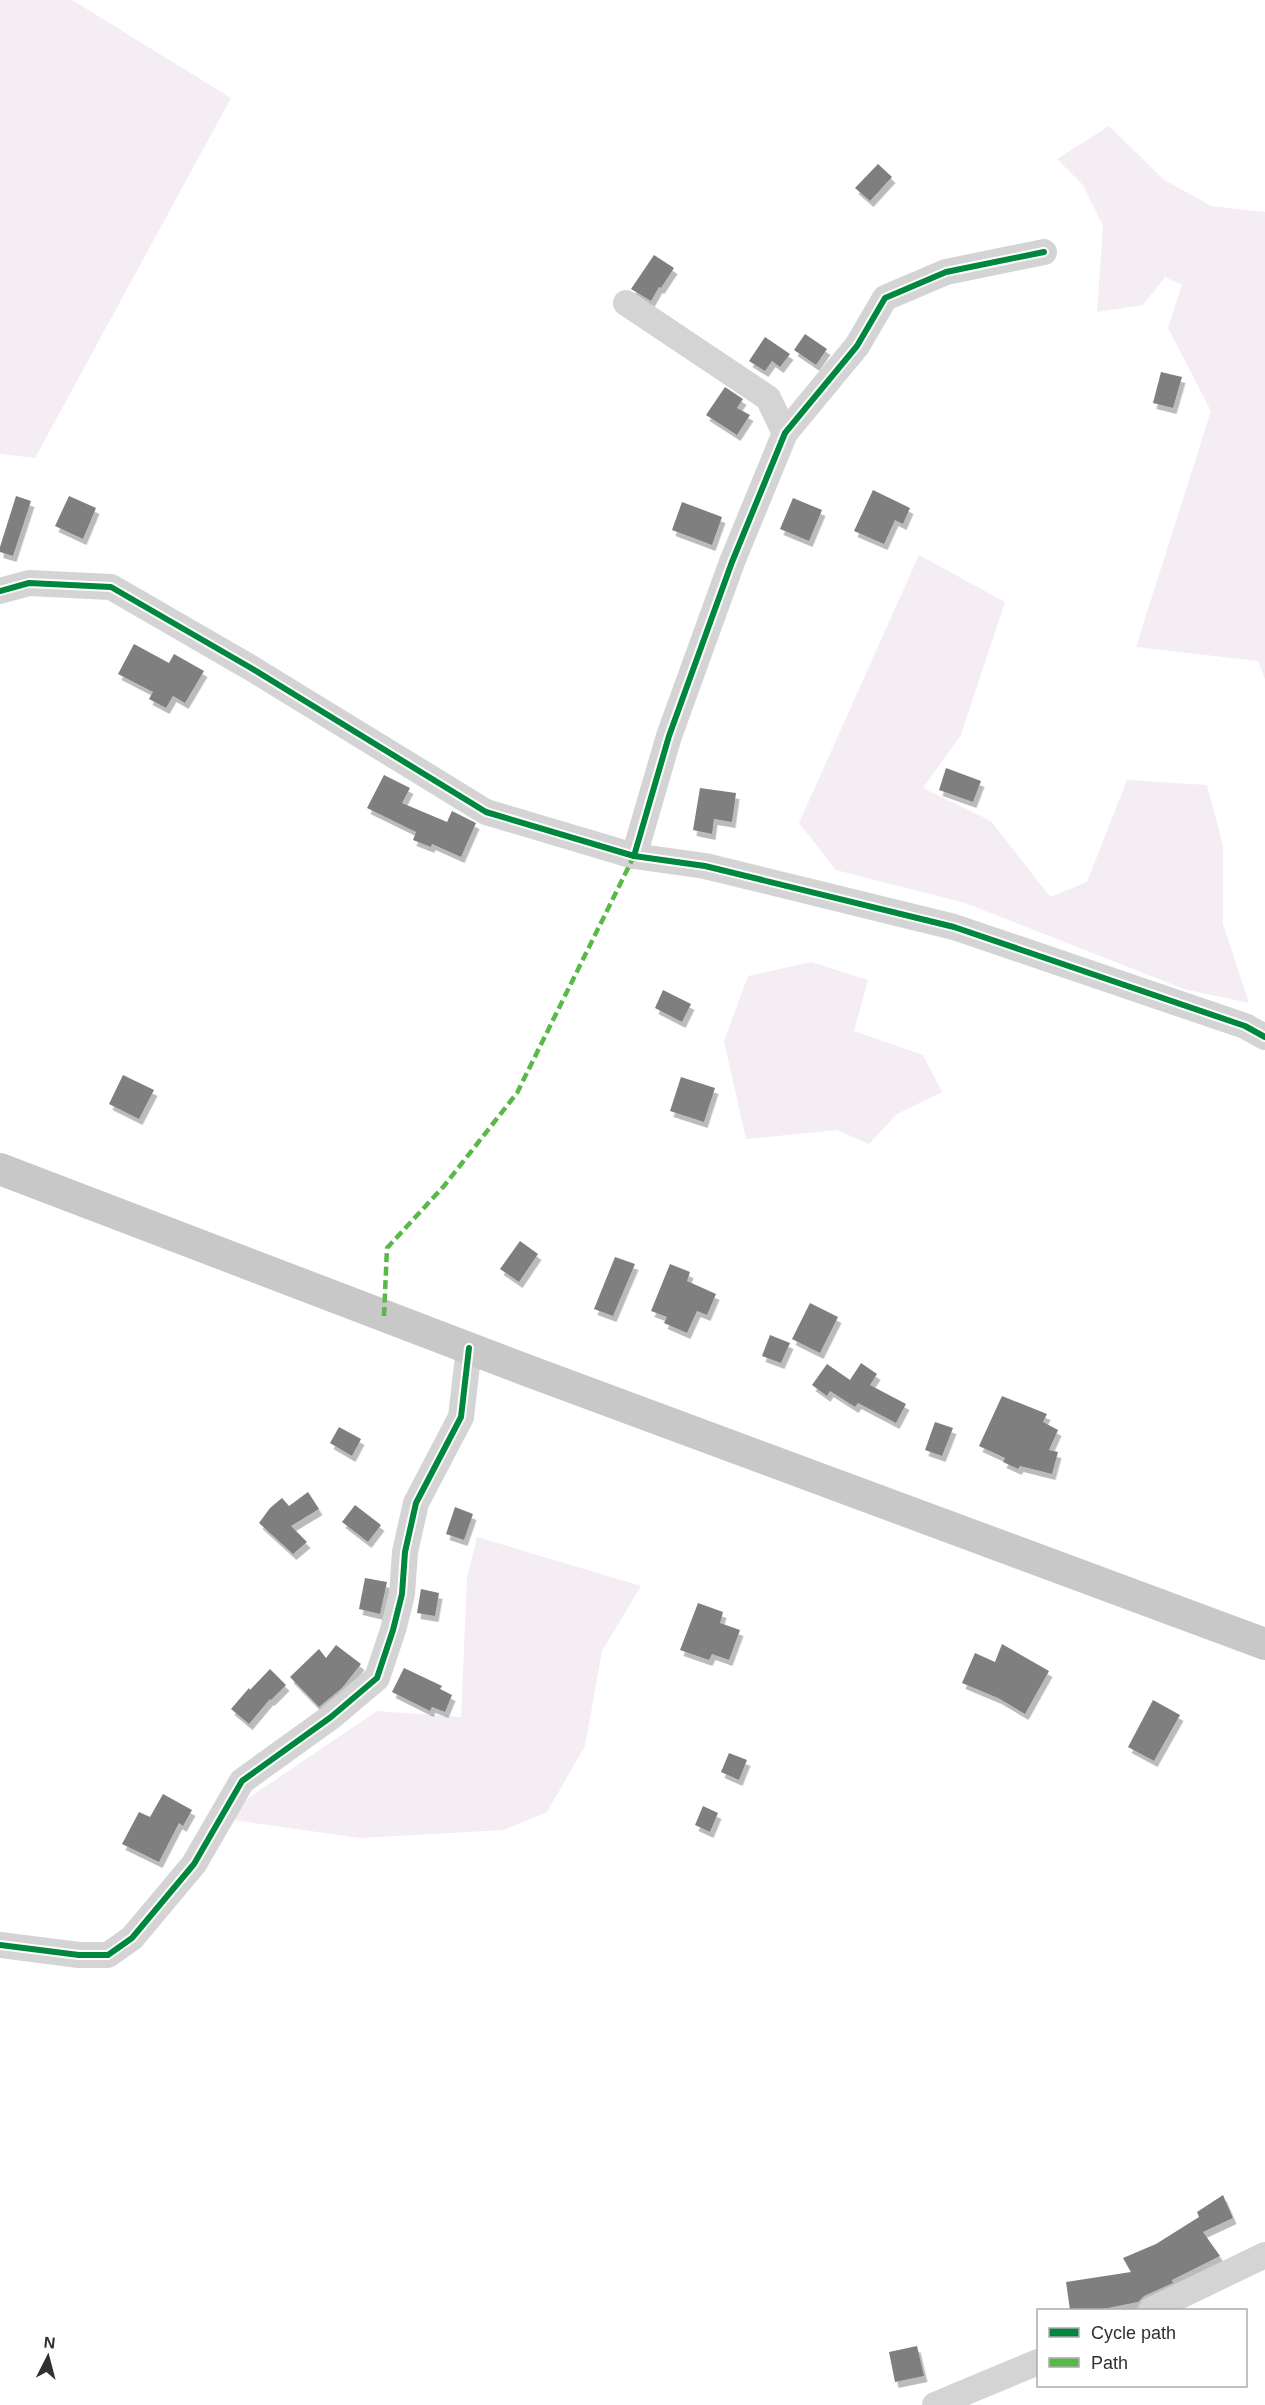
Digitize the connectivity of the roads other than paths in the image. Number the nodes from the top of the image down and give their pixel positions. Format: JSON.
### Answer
{"nodes":[{"id":1,"x":1044,"y":252,"type":"dead end"},
{"id":2,"x":626,"y":303,"type":"dead end"},
{"id":3,"x":785,"y":433,"type":"junction"},
{"id":4,"x":0,"y":591,"type":"edge"},
{"id":5,"x":634,"y":856,"type":"junction"},
{"id":6,"x":1265,"y":1037,"type":"edge"},
{"id":7,"x":0,"y":1169,"type":"edge"},
{"id":8,"x":469,"y":1348,"type":"junction"},
{"id":9,"x":1265,"y":1644,"type":"edge"},
{"id":10,"x":0,"y":1945,"type":"edge"},
{"id":11,"x":1265,"y":2254,"type":"edge"},
{"id":12,"x":1154,"y":2309,"type":"edge"},
{"id":13,"x":1037,"y":2362,"type":"edge"},
{"id":14,"x":935,"y":2405,"type":"edge"}],
"edges":[{"from":1,"to":3,"type":"street"},
{"from":2,"to":3,"type":"street"},
{"from":3,"to":5,"type":"street"},
{"from":4,"to":5,"type":"street"},
{"from":5,"to":6,"type":"street"},
{"from":7,"to":8,"type":"main road"},
{"from":8,"to":9,"type":"main road"},
{"from":8,"to":10,"type":"street"},
{"from":11,"to":12,"type":"street"},
{"from":13,"to":14,"type":"street"}]}
